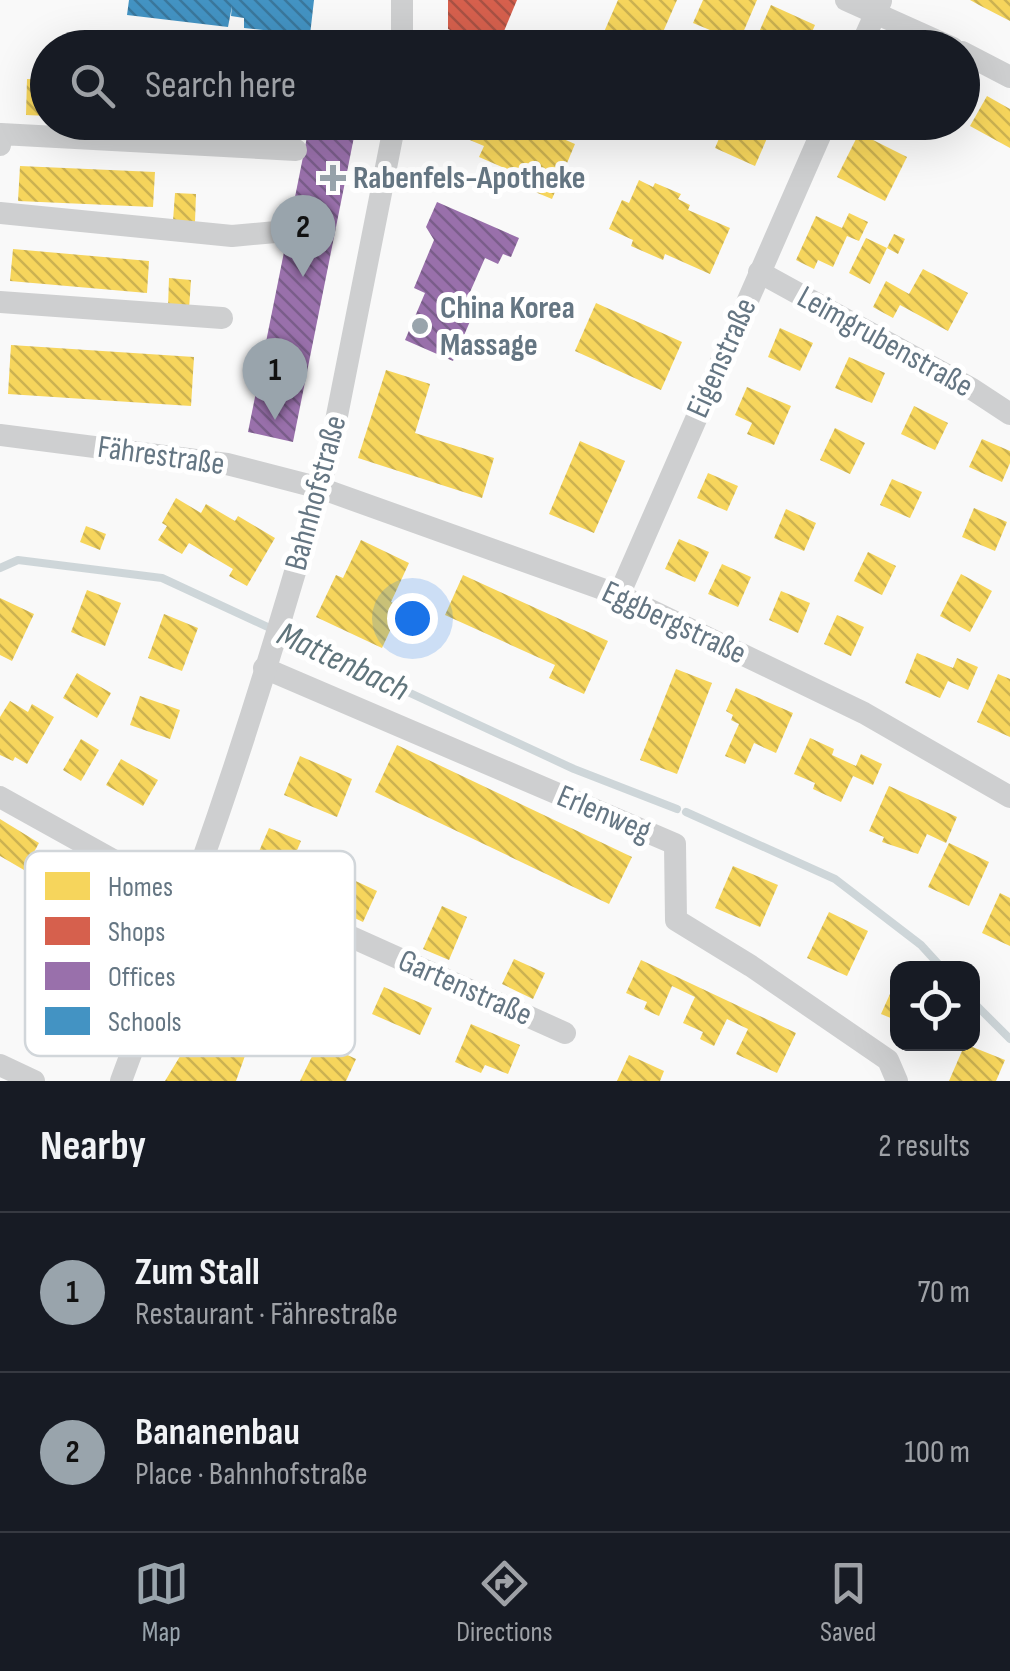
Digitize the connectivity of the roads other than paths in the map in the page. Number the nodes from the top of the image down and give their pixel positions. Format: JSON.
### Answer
{"nodes":[{"id":1,"x":402,"y":0,"type":"edge"},
{"id":2,"x":846,"y":0,"type":"edge"},
{"id":3,"x":878,"y":6,"type":"edge"},
{"id":4,"x":402,"y":30,"type":"edge"},
{"id":5,"x":868,"y":30,"type":"edge"},
{"id":6,"x":921,"y":30,"type":"edge"},
{"id":7,"x":980,"y":61,"type":"edge"},
{"id":8,"x":1010,"y":77,"type":"edge"},
{"id":9,"x":30,"y":136,"type":"edge"},
{"id":10,"x":111,"y":140,"type":"edge"},
{"id":11,"x":391,"y":140,"type":"edge"},
{"id":12,"x":818,"y":140,"type":"edge"},
{"id":13,"x":0,"y":145,"type":"edge"},
{"id":14,"x":296,"y":150,"type":"dead end"},
{"id":15,"x":0,"y":213,"type":"edge"},
{"id":16,"x":288,"y":231,"type":"dead end"},
{"id":17,"x":760,"y":272,"type":"junction"},
{"id":18,"x":0,"y":302,"type":"edge"},
{"id":19,"x":222,"y":318,"type":"dead end"},
{"id":20,"x":1010,"y":414,"type":"edge"},
{"id":21,"x":0,"y":435,"type":"edge"},
{"id":22,"x":320,"y":488,"type":"junction"},
{"id":23,"x":619,"y":595,"type":"junction"},
{"id":24,"x":267,"y":660,"type":"junction"},
{"id":25,"x":0,"y":797,"type":"edge"},
{"id":26,"x":1010,"y":797,"type":"edge"},
{"id":27,"x":97,"y":851,"type":"edge"},
{"id":28,"x":206,"y":851,"type":"edge"},
{"id":29,"x":355,"y":938,"type":"edge"},
{"id":30,"x":566,"y":1033,"type":"dead end"},
{"id":31,"x":130,"y":1056,"type":"edge"},
{"id":32,"x":0,"y":1065,"type":"edge"},
{"id":33,"x":34,"y":1081,"type":"edge"},
{"id":34,"x":121,"y":1081,"type":"edge"},
{"id":35,"x":897,"y":1081,"type":"edge"}],
"edges":[{"from":1,"to":4,"type":"street"},
{"from":2,"to":3,"type":"street"},
{"from":3,"to":5,"type":"street"},
{"from":3,"to":6,"type":"street"},
{"from":7,"to":8,"type":"street"},
{"from":9,"to":13,"type":"street"},
{"from":10,"to":14,"type":"street"},
{"from":11,"to":22,"type":"street","name":"Bahnhofstraße"},
{"from":12,"to":17,"type":"street","name":"Eigenstraße"},
{"from":15,"to":16,"type":"street"},
{"from":17,"to":20,"type":"street","name":"Leimgrubenstraße"},
{"from":17,"to":23,"type":"street","name":"Eigenstraße"},
{"from":18,"to":19,"type":"street"},
{"from":21,"to":22,"type":"street","name":"Fährestraße"},
{"from":22,"to":23,"type":"street","name":"Eggbergstraße"},
{"from":22,"to":24,"type":"street","name":"Bahnhofstraße"},
{"from":23,"to":26,"type":"street","name":"Eggbergstraße"},
{"from":24,"to":28,"type":"street","name":"Bahnhofstraße"},
{"from":24,"to":35,"type":"street","name":"Erlenweg"},
{"from":25,"to":27,"type":"street"},
{"from":29,"to":30,"type":"street","name":"Gartenstraße"},
{"from":31,"to":34,"type":"street","name":"Bahnhofstraße"},
{"from":32,"to":33,"type":"street"}]}
